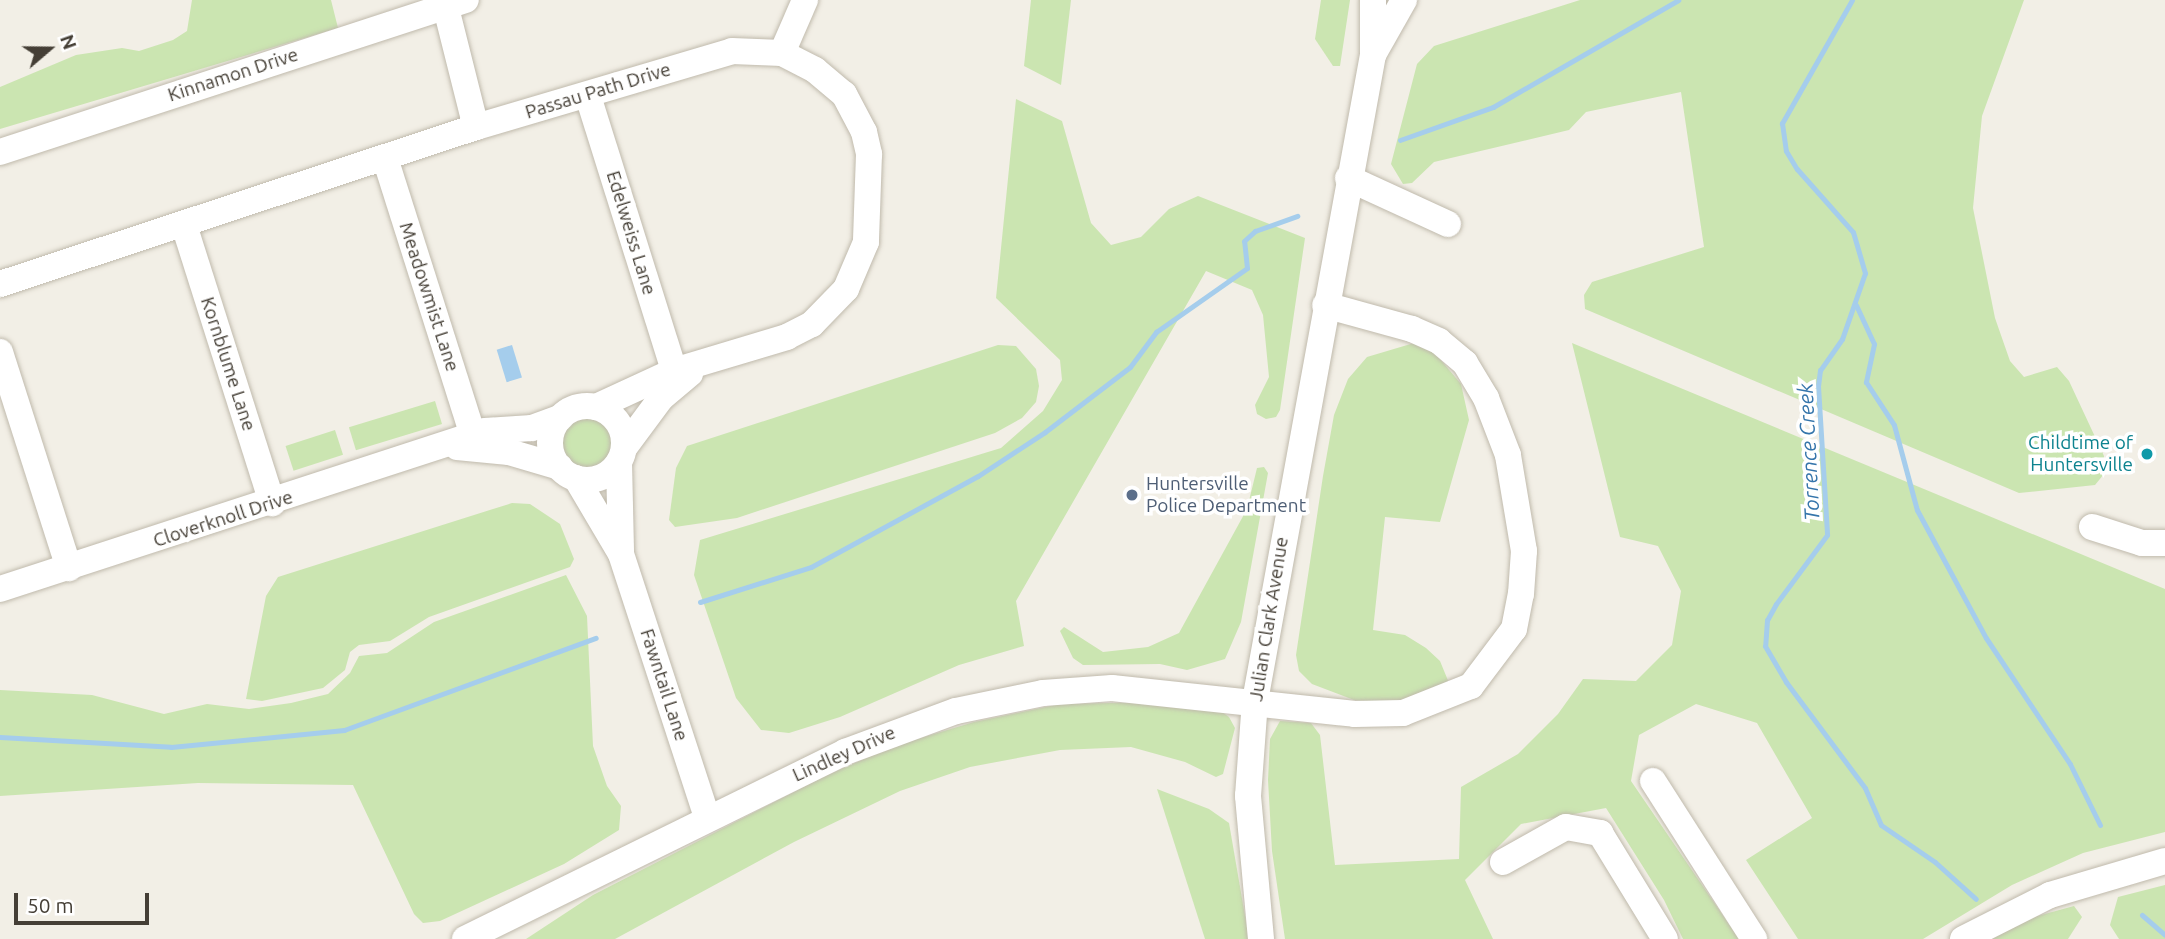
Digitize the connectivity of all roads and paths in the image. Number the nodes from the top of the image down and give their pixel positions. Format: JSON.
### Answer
{"nodes":[{"id":1,"x":805,"y":0,"type":"edge"},
{"id":2,"x":1373,"y":0,"type":"edge"},
{"id":3,"x":1406,"y":1,"type":"edge"},
{"id":4,"x":452,"y":2,"type":"edge"},
{"id":5,"x":782,"y":53,"type":"junction"},
{"id":6,"x":1373,"y":55,"type":"junction"},
{"id":7,"x":588,"y":96,"type":"junction"},
{"id":8,"x":476,"y":127,"type":"junction"},
{"id":9,"x":0,"y":152,"type":"edge"},
{"id":10,"x":385,"y":159,"type":"junction"},
{"id":11,"x":1348,"y":178,"type":"junction"},
{"id":12,"x":1448,"y":224,"type":"dead end"},
{"id":13,"x":184,"y":225,"type":"junction"},
{"id":14,"x":0,"y":284,"type":"edge"},
{"id":15,"x":1325,"y":305,"type":"junction"},
{"id":16,"x":0,"y":352,"type":"edge"},
{"id":17,"x":709,"y":362,"type":"junction"},
{"id":18,"x":674,"y":371,"type":"junction"},
{"id":19,"x":596,"y":407,"type":"junction"},
{"id":20,"x":559,"y":418,"type":"junction"},
{"id":21,"x":473,"y":436,"type":"junction"},
{"id":22,"x":445,"y":447,"type":"junction"},
{"id":23,"x":621,"y":455,"type":"junction"},
{"id":24,"x":568,"y":473,"type":"junction"},
{"id":25,"x":272,"y":503,"type":"junction"},
{"id":26,"x":2092,"y":527,"type":"dead end"},
{"id":27,"x":2165,"y":543,"type":"edge"},
{"id":28,"x":621,"y":554,"type":"junction"},
{"id":29,"x":69,"y":568,"type":"junction"},
{"id":30,"x":0,"y":589,"type":"edge"},
{"id":31,"x":1255,"y":701,"type":"junction"},
{"id":32,"x":1653,"y":781,"type":"dead end"},
{"id":33,"x":707,"y":817,"type":"junction"},
{"id":34,"x":2165,"y":861,"type":"edge"},
{"id":35,"x":1503,"y":862,"type":"dead end"},
{"id":36,"x":465,"y":939,"type":"edge"},
{"id":37,"x":1261,"y":939,"type":"edge"},
{"id":38,"x":1665,"y":939,"type":"edge"},
{"id":39,"x":1754,"y":939,"type":"edge"},
{"id":40,"x":1963,"y":939,"type":"edge"}],
"edges":[{"from":1,"to":5,"type":"street"},
{"from":2,"to":6,"type":"street","name":"Julian Clark Avenue"},
{"from":3,"to":6,"type":"street","name":"Julian Clark Avenue"},
{"from":4,"to":8,"type":"street"},
{"from":4,"to":9,"type":"street","name":"Kinnamon Drive"},
{"from":5,"to":7,"type":"street","name":"Passau Path Drive"},
{"from":5,"to":17,"type":"street","name":"Passau Path Drive"},
{"from":6,"to":11,"type":"street","name":"Julian Clark Avenue"},
{"from":7,"to":8,"type":"street","name":"Passau Path Drive"},
{"from":7,"to":18,"type":"street","name":"Edelweiss Lane"},
{"from":8,"to":10,"type":"street","name":"Passau Path Drive"},
{"from":10,"to":13,"type":"street","name":"Passau Path Drive"},
{"from":10,"to":21,"type":"street","name":"Meadowmist Lane"},
{"from":11,"to":12,"type":"street"},
{"from":11,"to":15,"type":"street","name":"Julian Clark Avenue"},
{"from":13,"to":14,"type":"street","name":"Passau Path Drive"},
{"from":13,"to":25,"type":"street","name":"Kornblume Lane"},
{"from":15,"to":31,"type":"street","name":"Julian Clark Avenue"},
{"from":15,"to":31,"type":"street","name":"Lindley Drive"},
{"from":16,"to":29,"type":"street"},
{"from":17,"to":18,"type":"street","name":"Passau Path Drive"},
{"from":17,"to":23,"type":"street","name":"Passau Path Drive"},
{"from":18,"to":19,"type":"street","name":"Passau Path Drive"},
{"from":19,"to":20,"type":"street"},
{"from":19,"to":23,"type":"street"},
{"from":20,"to":21,"type":"street","name":"Cloverknoll Drive"},
{"from":20,"to":24,"type":"street"},
{"from":21,"to":22,"type":"street","name":"Cloverknoll Drive"},
{"from":22,"to":24,"type":"street","name":"Cloverknoll Drive"},
{"from":22,"to":25,"type":"street","name":"Cloverknoll Drive"},
{"from":23,"to":24,"type":"street"},
{"from":23,"to":28,"type":"street","name":"Fawntail Lane"},
{"from":24,"to":28,"type":"street","name":"Fawntail Lane"},
{"from":25,"to":29,"type":"street","name":"Cloverknoll Drive"},
{"from":26,"to":27,"type":"street"},
{"from":28,"to":33,"type":"street","name":"Fawntail Lane"},
{"from":29,"to":30,"type":"street","name":"Cloverknoll Drive"},
{"from":31,"to":33,"type":"street","name":"Lindley Drive"},
{"from":31,"to":37,"type":"street","name":"Julian Clark Avenue"},
{"from":32,"to":39,"type":"street"},
{"from":33,"to":36,"type":"street","name":"Lindley Drive"},
{"from":34,"to":40,"type":"street"},
{"from":35,"to":38,"type":"street"}]}
